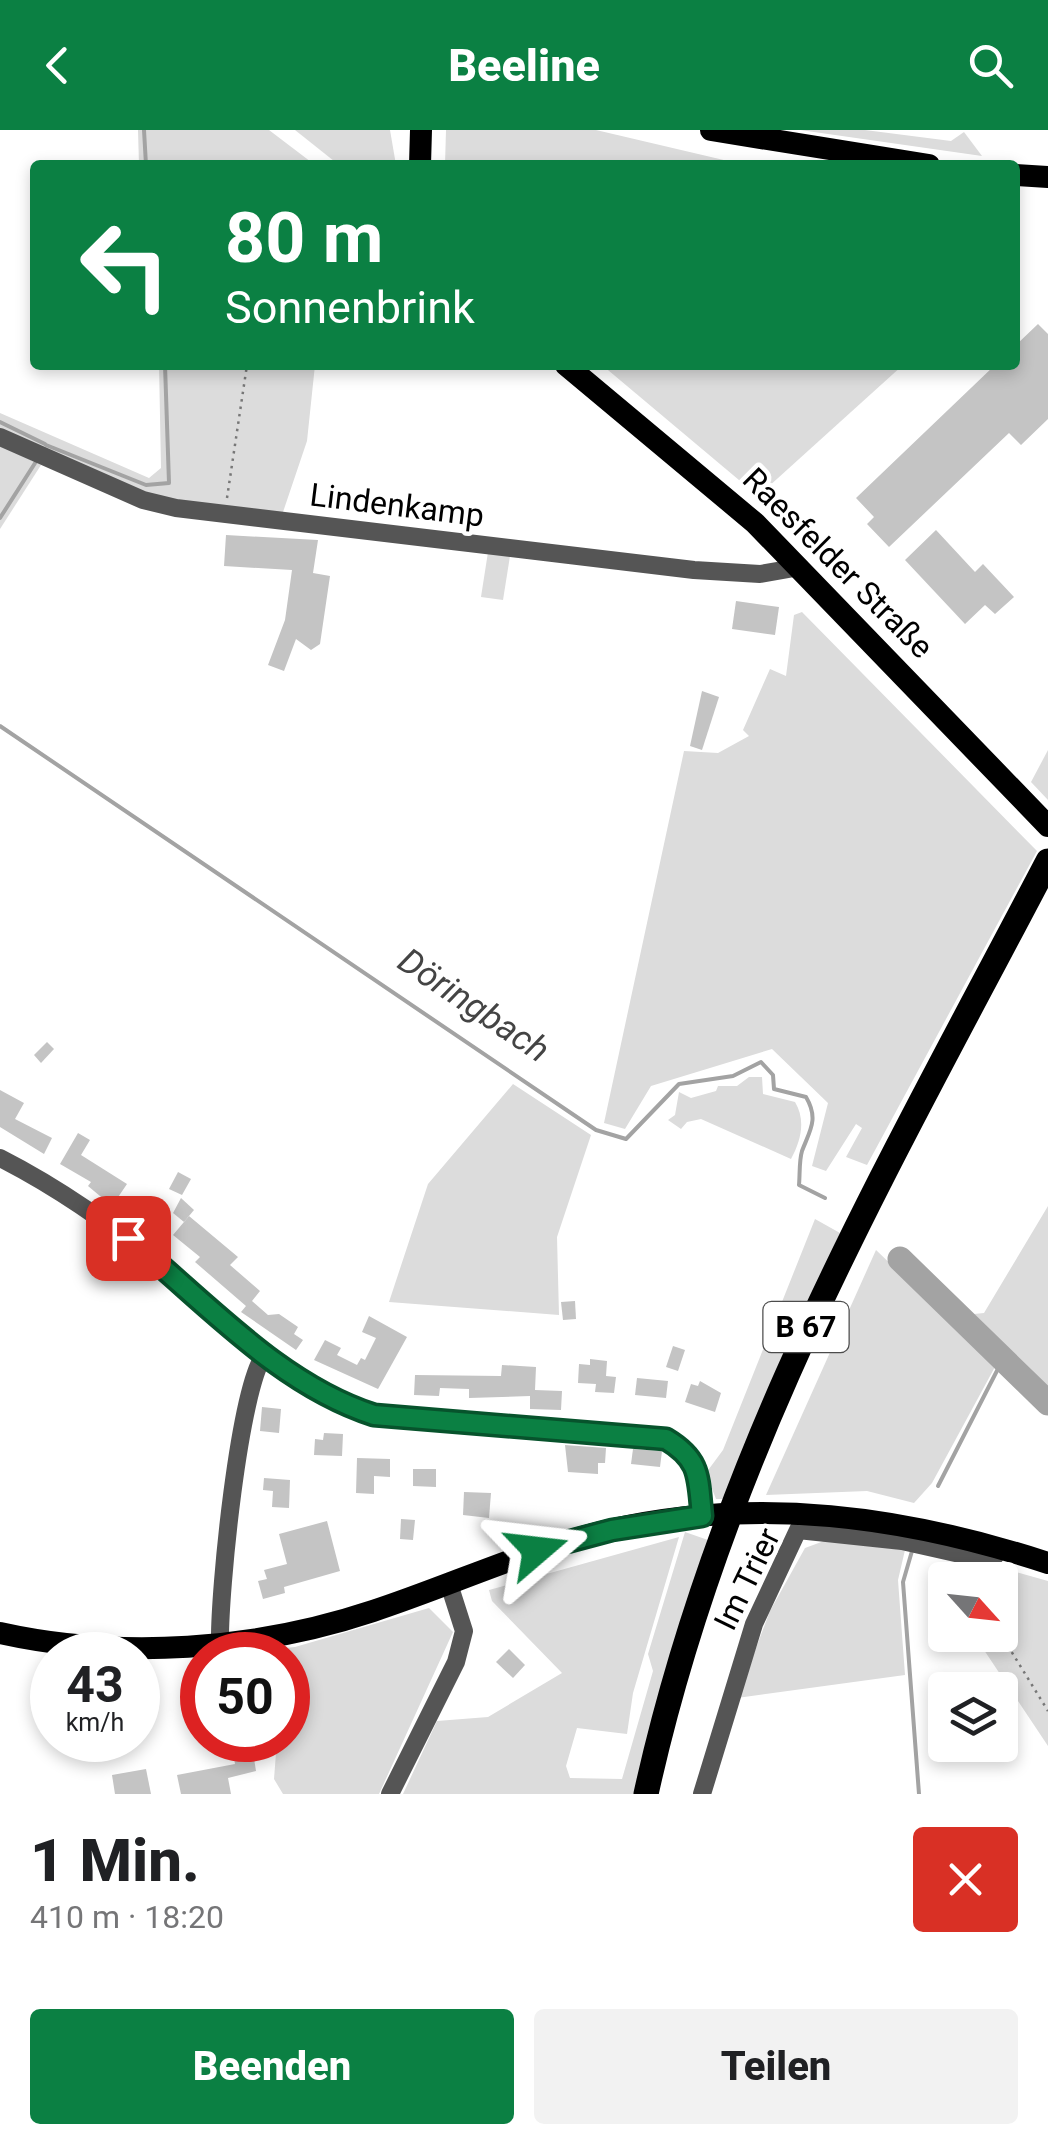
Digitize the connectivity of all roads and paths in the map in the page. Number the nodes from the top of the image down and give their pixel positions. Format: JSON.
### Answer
{"nodes":[{"id":1,"x":417,"y":130,"type":"edge"},
{"id":2,"x":711,"y":130,"type":"edge"},
{"id":3,"x":419,"y":160,"type":"edge"},
{"id":4,"x":898,"y":160,"type":"edge"},
{"id":5,"x":1020,"y":175,"type":"edge"},
{"id":6,"x":1048,"y":177,"type":"edge"},
{"id":7,"x":246,"y":370,"type":"edge"},
{"id":8,"x":572,"y":370,"type":"edge"},
{"id":9,"x":0,"y":437,"type":"edge"},
{"id":10,"x":224,"y":515,"type":"junction"},
{"id":11,"x":800,"y":567,"type":"junction"},
{"id":12,"x":1048,"y":826,"type":"edge"},
{"id":13,"x":1048,"y":862,"type":"edge"},
{"id":14,"x":1041,"y":897,"type":"edge"},
{"id":15,"x":0,"y":1158,"type":"edge"},
{"id":16,"x":264,"y":1354,"type":"junction"},
{"id":17,"x":720,"y":1527,"type":"junction"},
{"id":18,"x":1001,"y":1548,"type":"junction"},
{"id":19,"x":1048,"y":1563,"type":"edge"},
{"id":20,"x":448,"y":1584,"type":"junction"},
{"id":21,"x":221,"y":1632,"type":"edge"},
{"id":22,"x":284,"y":1632,"type":"edge"},
{"id":23,"x":0,"y":1633,"type":"edge"},
{"id":24,"x":180,"y":1644,"type":"edge"},
{"id":25,"x":1012,"y":1652,"type":"edge"},
{"id":26,"x":1048,"y":1711,"type":"edge"},
{"id":27,"x":390,"y":1794,"type":"edge"},
{"id":28,"x":646,"y":1794,"type":"edge"},
{"id":29,"x":663,"y":1794,"type":"edge"},
{"id":30,"x":702,"y":1794,"type":"edge"}],
"edges":[{"from":1,"to":3,"type":"main road"},
{"from":2,"to":4,"type":"main road"},
{"from":5,"to":6,"type":"main road"},
{"from":7,"to":10,"type":"path"},
{"from":8,"to":11,"type":"main road","name":"Raesfelder Straße"},
{"from":9,"to":10,"type":"street","name":"Lindenkamp"},
{"from":10,"to":11,"type":"street","name":"Lindenkamp"},
{"from":11,"to":12,"type":"main road","name":"Raesfelder Straße"},
{"from":13,"to":14,"type":"highway","number":"B 67"},
{"from":14,"to":17,"type":"highway","number":"B 67"},
{"from":15,"to":16,"type":"street"},
{"from":16,"to":17,"type":"street"},
{"from":16,"to":21,"type":"street"},
{"from":17,"to":18,"type":"main road"},
{"from":17,"to":20,"type":"main road"},
{"from":17,"to":28,"type":"highway","number":"B 67"},
{"from":17,"to":29,"type":"highway","number":"B 67"},
{"from":18,"to":19,"type":"main road"},
{"from":18,"to":30,"type":"street","name":"Im Trier"},
{"from":20,"to":22,"type":"main road"},
{"from":20,"to":27,"type":"street"},
{"from":23,"to":24,"type":"main road"},
{"from":25,"to":26,"type":"path"}]}
